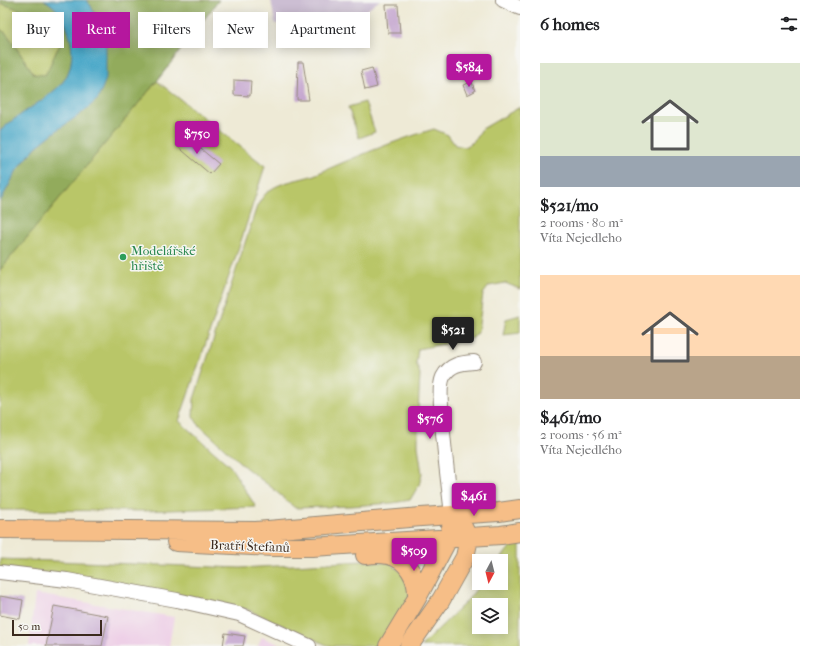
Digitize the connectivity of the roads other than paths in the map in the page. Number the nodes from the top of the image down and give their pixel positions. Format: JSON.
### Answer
{"nodes":[{"id":1,"x":503,"y":0,"type":"edge"},
{"id":2,"x":520,"y":8,"type":"edge"},
{"id":3,"x":474,"y":362,"type":"dead end"},
{"id":4,"x":520,"y":509,"type":"edge"},
{"id":5,"x":452,"y":515,"type":"junction"},
{"id":6,"x":0,"y":530,"type":"edge"},
{"id":7,"x":520,"y":532,"type":"edge"},
{"id":8,"x":468,"y":537,"type":"junction"},
{"id":9,"x":448,"y":539,"type":"junction"},
{"id":10,"x":0,"y":540,"type":"edge"},
{"id":11,"x":273,"y":547,"type":"junction"},
{"id":12,"x":0,"y":572,"type":"edge"},
{"id":13,"x":417,"y":598,"type":"junction"},
{"id":14,"x":309,"y":646,"type":"edge"},
{"id":15,"x":388,"y":646,"type":"edge"},
{"id":16,"x":409,"y":646,"type":"edge"}],
"edges":[{"from":1,"to":2,"type":"street"},
{"from":3,"to":5,"type":"street"},
{"from":4,"to":5,"type":"main road","name":"Bratří Štefanů"},
{"from":5,"to":6,"type":"main road","name":"Bratří Štefanů"},
{"from":5,"to":8,"type":"main road"},
{"from":5,"to":9,"type":"main road"},
{"from":7,"to":8,"type":"main road","name":"Bratří Štefanů"},
{"from":8,"to":9,"type":"main road","name":"Bratří Štefanů"},
{"from":8,"to":16,"type":"main road"},
{"from":9,"to":11,"type":"main road","name":"Bratří Štefanů"},
{"from":9,"to":13,"type":"main road"},
{"from":10,"to":11,"type":"main road","name":"Bratří Štefanů"},
{"from":11,"to":13,"type":"main road"},
{"from":12,"to":14,"type":"street"},
{"from":13,"to":15,"type":"main road"}]}
